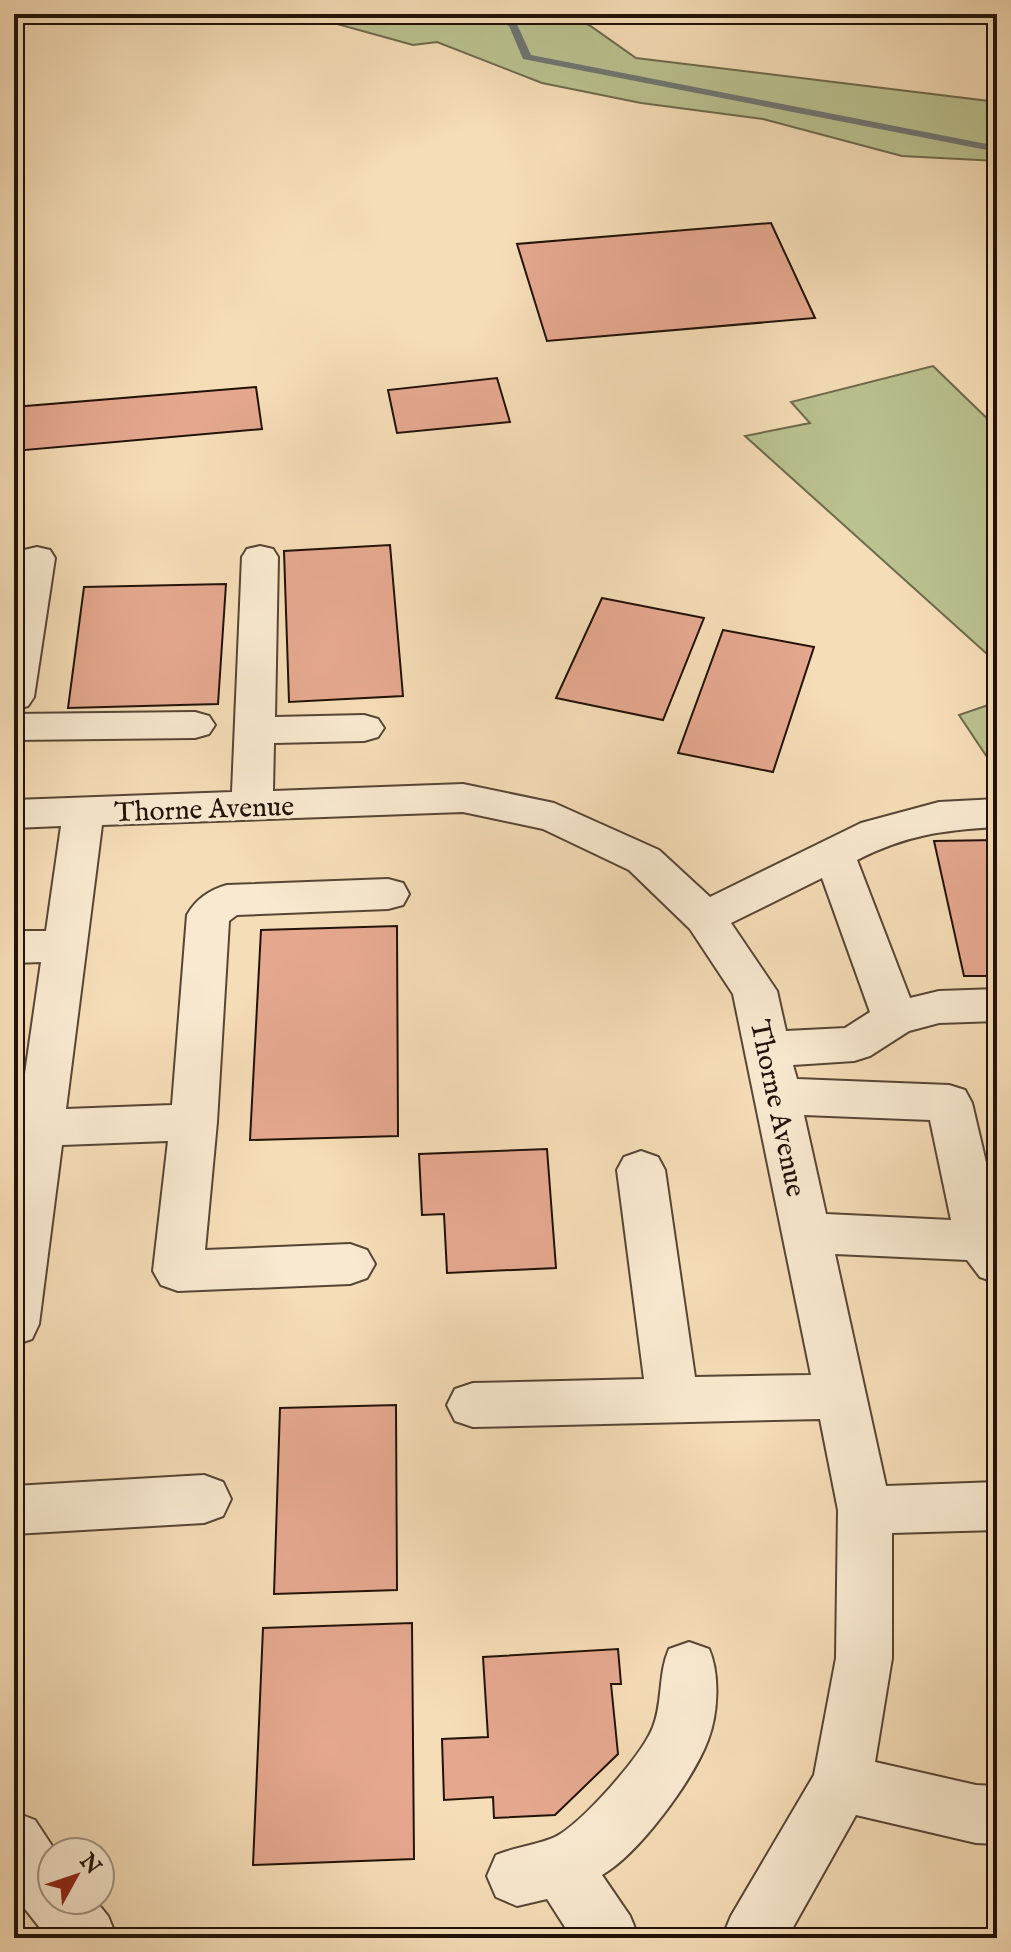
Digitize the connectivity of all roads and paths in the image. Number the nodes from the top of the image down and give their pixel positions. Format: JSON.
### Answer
{"nodes":[{"id":1,"x":260,"y":557,"type":"dead end"},
{"id":2,"x":37,"y":558,"type":"dead end"},
{"id":3,"x":14,"y":697,"type":"edge"},
{"id":4,"x":195,"y":725,"type":"dead end"},
{"id":5,"x":14,"y":727,"type":"edge"},
{"id":6,"x":364,"y":728,"type":"dead end"},
{"id":7,"x":254,"y":731,"type":"junction"},
{"id":8,"x":252,"y":806,"type":"junction"},
{"id":9,"x":83,"y":813,"type":"junction"},
{"id":10,"x":997,"y":813,"type":"edge"},
{"id":11,"x":14,"y":814,"type":"edge"},
{"id":12,"x":834,"y":853,"type":"junction"},
{"id":13,"x":388,"y":894,"type":"dead end"},
{"id":14,"x":705,"y":918,"type":"junction"},
{"id":15,"x":65,"y":946,"type":"junction"},
{"id":16,"x":14,"y":947,"type":"edge"},
{"id":17,"x":997,"y":1005,"type":"edge"},
{"id":18,"x":895,"y":1018,"type":"junction"},
{"id":19,"x":768,"y":1049,"type":"junction"},
{"id":20,"x":776,"y":1096,"type":"junction"},
{"id":21,"x":33,"y":1107,"type":"edge"},
{"id":22,"x":194,"y":1122,"type":"junction"},
{"id":23,"x":641,"y":1170,"type":"dead end"},
{"id":24,"x":805,"y":1233,"type":"junction"},
{"id":25,"x":988,"y":1252,"type":"edge"},
{"id":26,"x":18,"y":1264,"type":"edge"},
{"id":27,"x":350,"y":1264,"type":"dead end"},
{"id":28,"x":14,"y":1324,"type":"edge"},
{"id":29,"x":840,"y":1396,"type":"junction"},
{"id":30,"x":673,"y":1400,"type":"junction"},
{"id":31,"x":473,"y":1405,"type":"dead end"},
{"id":32,"x":204,"y":1499,"type":"dead end"},
{"id":33,"x":997,"y":1506,"type":"edge"},
{"id":34,"x":14,"y":1510,"type":"edge"},
{"id":35,"x":865,"y":1510,"type":"junction"},
{"id":36,"x":689,"y":1668,"type":"dead end"},
{"id":37,"x":842,"y":1783,"type":"junction"},
{"id":38,"x":997,"y":1815,"type":"edge"},
{"id":39,"x":15,"y":1848,"type":"edge"},
{"id":40,"x":36,"y":1875,"type":"edge"},
{"id":41,"x":69,"y":1916,"type":"edge"},
{"id":42,"x":86,"y":1938,"type":"edge"},
{"id":43,"x":608,"y":1938,"type":"edge"},
{"id":44,"x":753,"y":1938,"type":"edge"}],
"edges":[{"from":1,"to":7,"type":"street"},
{"from":2,"to":3,"type":"street"},
{"from":4,"to":5,"type":"street"},
{"from":6,"to":7,"type":"street"},
{"from":7,"to":8,"type":"street"},
{"from":8,"to":9,"type":"street","name":"Thorne Avenue"},
{"from":8,"to":14,"type":"street","name":"Thorne Avenue"},
{"from":9,"to":11,"type":"street","name":"Thorne Avenue"},
{"from":9,"to":15,"type":"street","name":"Thorne Avenue"},
{"from":10,"to":12,"type":"street"},
{"from":12,"to":14,"type":"street"},
{"from":12,"to":18,"type":"street"},
{"from":13,"to":22,"type":"street"},
{"from":14,"to":19,"type":"street","name":"Thorne Avenue"},
{"from":15,"to":16,"type":"street"},
{"from":15,"to":21,"type":"street","name":"Thorne Avenue"},
{"from":17,"to":18,"type":"street"},
{"from":18,"to":19,"type":"street"},
{"from":19,"to":20,"type":"street","name":"Thorne Avenue"},
{"from":20,"to":24,"type":"street","name":"Thorne Avenue"},
{"from":20,"to":25,"type":"street"},
{"from":21,"to":22,"type":"street"},
{"from":21,"to":26,"type":"street","name":"Thorne Avenue"},
{"from":22,"to":27,"type":"street"},
{"from":23,"to":30,"type":"street"},
{"from":24,"to":25,"type":"street"},
{"from":24,"to":29,"type":"street","name":"Thorne Avenue"},
{"from":26,"to":28,"type":"street","name":"Thorne Avenue"},
{"from":29,"to":30,"type":"street"},
{"from":29,"to":35,"type":"street","name":"Thorne Avenue"},
{"from":30,"to":31,"type":"street"},
{"from":32,"to":34,"type":"street"},
{"from":33,"to":35,"type":"street"},
{"from":35,"to":37,"type":"street","name":"Thorne Avenue"},
{"from":36,"to":43,"type":"street"},
{"from":37,"to":38,"type":"street"},
{"from":37,"to":44,"type":"street","name":"Thorne Avenue"},
{"from":39,"to":40,"type":"street"},
{"from":41,"to":42,"type":"street"}]}
